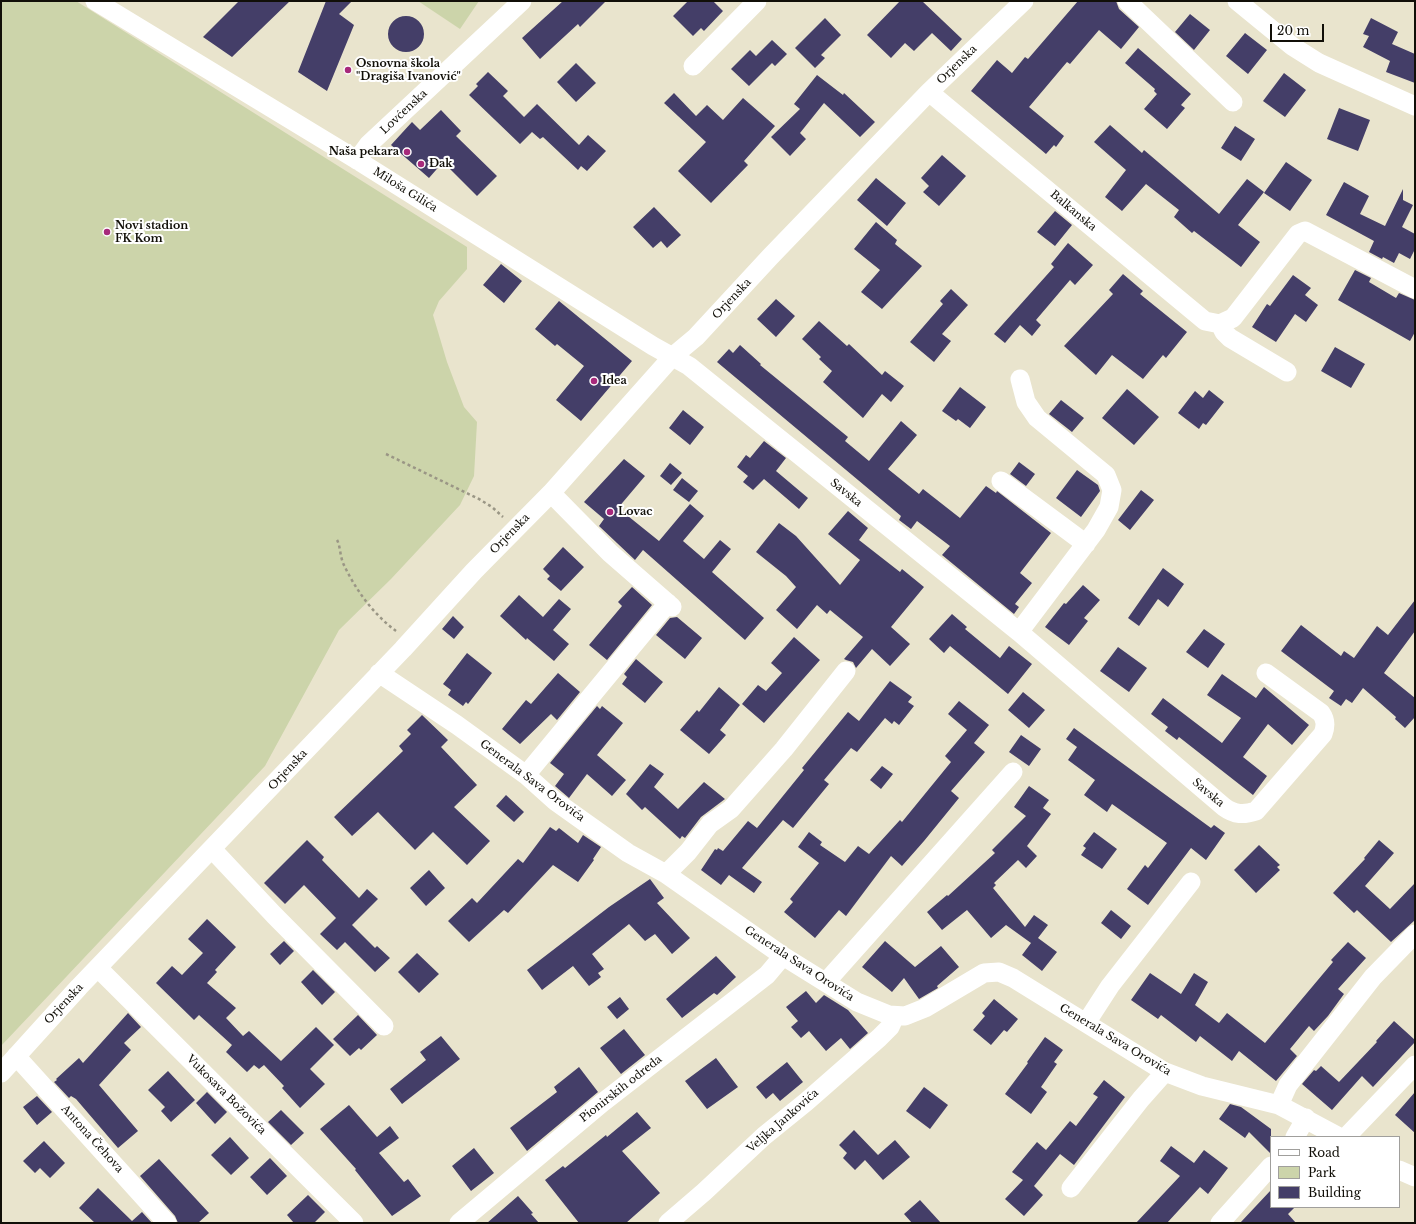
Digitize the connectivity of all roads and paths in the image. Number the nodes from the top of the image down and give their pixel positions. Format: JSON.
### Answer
{"nodes":[{"id":1,"x":95,"y":1,"type":"edge"},
{"id":2,"x":522,"y":1,"type":"edge"},
{"id":3,"x":757,"y":1,"type":"edge"},
{"id":4,"x":1024,"y":1,"type":"edge"},
{"id":5,"x":1127,"y":1,"type":"edge"},
{"id":6,"x":1237,"y":1,"type":"edge"},
{"id":7,"x":118,"y":7,"type":"edge"},
{"id":8,"x":693,"y":66,"type":"dead end"},
{"id":9,"x":929,"y":92,"type":"junction"},
{"id":10,"x":1233,"y":102,"type":"dead end"},
{"id":11,"x":1415,"y":106,"type":"edge"},
{"id":12,"x":357,"y":160,"type":"junction"},
{"id":13,"x":1415,"y":289,"type":"edge"},
{"id":14,"x":1220,"y":324,"type":"junction"},
{"id":15,"x":672,"y":356,"type":"junction"},
{"id":16,"x":1287,"y":372,"type":"dead end"},
{"id":17,"x":1020,"y":379,"type":"dead end"},
{"id":18,"x":386,"y":454,"type":"dead end"},
{"id":19,"x":1001,"y":481,"type":"dead end"},
{"id":20,"x":551,"y":493,"type":"junction"},
{"id":21,"x":506,"y":520,"type":"dead end"},
{"id":22,"x":337,"y":540,"type":"dead end"},
{"id":23,"x":1086,"y":544,"type":"junction"},
{"id":24,"x":398,"y":632,"type":"dead end"},
{"id":25,"x":1019,"y":632,"type":"junction"},
{"id":26,"x":846,"y":671,"type":"dead end"},
{"id":27,"x":1266,"y":673,"type":"dead end"},
{"id":28,"x":379,"y":674,"type":"junction"},
{"id":29,"x":1013,"y":772,"type":"dead end"},
{"id":30,"x":526,"y":775,"type":"junction"},
{"id":31,"x":212,"y":849,"type":"junction"},
{"id":32,"x":666,"y":874,"type":"junction"},
{"id":33,"x":1191,"y":882,"type":"dead end"},
{"id":34,"x":1415,"y":934,"type":"edge"},
{"id":35,"x":783,"y":956,"type":"junction"},
{"id":36,"x":98,"y":968,"type":"junction"},
{"id":37,"x":826,"y":982,"type":"junction"},
{"id":38,"x":895,"y":1016,"type":"junction"},
{"id":39,"x":1086,"y":1023,"type":"junction"},
{"id":40,"x":384,"y":1026,"type":"dead end"},
{"id":41,"x":16,"y":1056,"type":"junction"},
{"id":42,"x":1415,"y":1065,"type":"edge"},
{"id":43,"x":1165,"y":1072,"type":"junction"},
{"id":44,"x":1,"y":1073,"type":"edge"},
{"id":45,"x":1279,"y":1105,"type":"junction"},
{"id":46,"x":1306,"y":1118,"type":"junction"},
{"id":47,"x":1296,"y":1136,"type":"edge"},
{"id":48,"x":1337,"y":1136,"type":"edge"},
{"id":49,"x":1347,"y":1136,"type":"edge"},
{"id":50,"x":1270,"y":1167,"type":"edge"},
{"id":51,"x":1400,"y":1170,"type":"edge"},
{"id":52,"x":1415,"y":1177,"type":"edge"},
{"id":53,"x":1071,"y":1188,"type":"dead end"},
{"id":54,"x":167,"y":1223,"type":"edge"},
{"id":55,"x":354,"y":1223,"type":"edge"},
{"id":56,"x":459,"y":1223,"type":"edge"},
{"id":57,"x":668,"y":1223,"type":"edge"},
{"id":58,"x":1220,"y":1223,"type":"edge"}],
"edges":[{"from":1,"to":7,"type":"street","name":"Miloša Gilića"},
{"from":2,"to":12,"type":"street","name":"Lovćenska"},
{"from":3,"to":8,"type":"street"},
{"from":4,"to":9,"type":"street","name":"Orjenska"},
{"from":5,"to":10,"type":"street"},
{"from":6,"to":11,"type":"street"},
{"from":7,"to":12,"type":"street","name":"Miloša Gilića"},
{"from":9,"to":14,"type":"street","name":"Balkanska"},
{"from":9,"to":15,"type":"street","name":"Orjenska"},
{"from":12,"to":15,"type":"street","name":"Miloša Gilića"},
{"from":13,"to":14,"type":"street"},
{"from":14,"to":16,"type":"street"},
{"from":15,"to":20,"type":"street","name":"Orjenska"},
{"from":15,"to":25,"type":"street","name":"Savska"},
{"from":17,"to":23,"type":"street"},
{"from":18,"to":21,"type":"path"},
{"from":19,"to":23,"type":"street"},
{"from":20,"to":28,"type":"street","name":"Orjenska"},
{"from":20,"to":30,"type":"street"},
{"from":22,"to":24,"type":"path"},
{"from":23,"to":25,"type":"street"},
{"from":25,"to":27,"type":"street","name":"Savska"},
{"from":26,"to":32,"type":"street"},
{"from":28,"to":30,"type":"street","name":"Generala Sava Orovića"},
{"from":28,"to":31,"type":"street","name":"Orjenska"},
{"from":29,"to":37,"type":"street"},
{"from":30,"to":32,"type":"street","name":"Generala Sava Orovića"},
{"from":31,"to":36,"type":"street","name":"Orjenska"},
{"from":31,"to":40,"type":"street"},
{"from":32,"to":35,"type":"street","name":"Generala Sava Orovića"},
{"from":33,"to":39,"type":"street"},
{"from":34,"to":45,"type":"street"},
{"from":35,"to":37,"type":"street","name":"Generala Sava Orovića"},
{"from":35,"to":56,"type":"street","name":"Pionirskih odreda"},
{"from":36,"to":41,"type":"street","name":"Orjenska"},
{"from":36,"to":55,"type":"street","name":"Vukosava Božovića"},
{"from":37,"to":38,"type":"street","name":"Generala Sava Orovića"},
{"from":38,"to":39,"type":"street","name":"Generala Sava Orovića"},
{"from":38,"to":57,"type":"street","name":"Veljka Jankovića"},
{"from":39,"to":43,"type":"street","name":"Generala Sava Orovića"},
{"from":41,"to":44,"type":"street","name":"Orjenska"},
{"from":41,"to":54,"type":"street","name":"Antona Čehova"},
{"from":42,"to":49,"type":"street"},
{"from":43,"to":45,"type":"street","name":"Generala Sava Orovića"},
{"from":43,"to":53,"type":"street"},
{"from":45,"to":46,"type":"street","name":"Generala Sava Orovića"},
{"from":46,"to":47,"type":"street"},
{"from":46,"to":48,"type":"street","name":"Generala Sava Orovića"},
{"from":50,"to":58,"type":"street"},
{"from":51,"to":52,"type":"street"}]}
